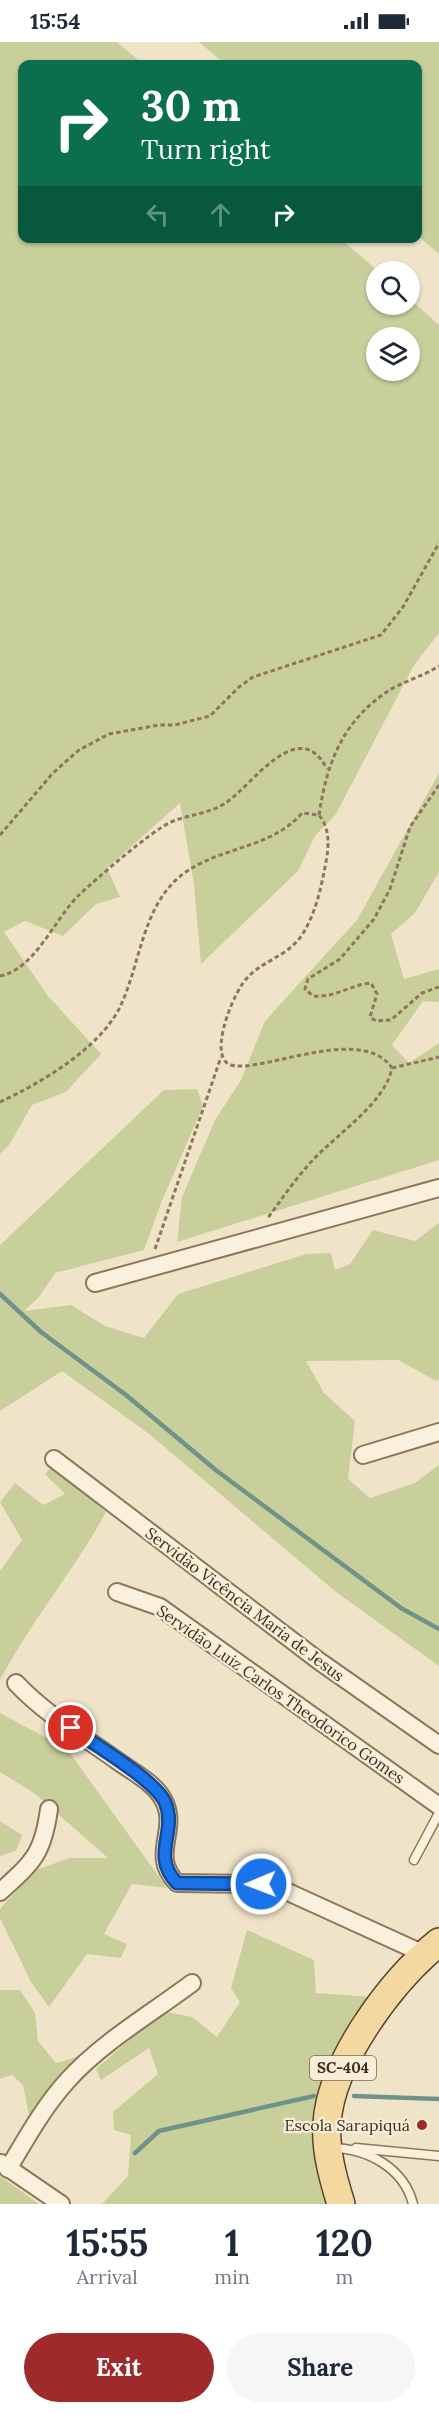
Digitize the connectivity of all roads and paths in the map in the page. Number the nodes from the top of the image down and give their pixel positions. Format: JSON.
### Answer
{"nodes":[{"id":1,"x":439,"y":543,"type":"edge"},
{"id":2,"x":439,"y":666,"type":"edge"},
{"id":3,"x":327,"y":769,"type":"junction"},
{"id":4,"x":439,"y":785,"type":"edge"},
{"id":5,"x":319,"y":815,"type":"junction"},
{"id":6,"x":0,"y":836,"type":"edge"},
{"id":7,"x":0,"y":976,"type":"edge"},
{"id":8,"x":439,"y":987,"type":"edge"},
{"id":9,"x":222,"y":1055,"type":"junction"},
{"id":10,"x":439,"y":1057,"type":"edge"},
{"id":11,"x":392,"y":1068,"type":"junction"},
{"id":12,"x":0,"y":1102,"type":"edge"},
{"id":13,"x":439,"y":1188,"type":"edge"},
{"id":14,"x":254,"y":1241,"type":"junction"},
{"id":15,"x":148,"y":1270,"type":"junction"},
{"id":16,"x":95,"y":1283,"type":"dead end"},
{"id":17,"x":439,"y":1432,"type":"edge"},
{"id":18,"x":363,"y":1455,"type":"dead end"},
{"id":19,"x":54,"y":1459,"type":"dead end"},
{"id":20,"x":117,"y":1592,"type":"dead end"},
{"id":21,"x":16,"y":1683,"type":"dead end"},
{"id":22,"x":439,"y":1745,"type":"edge"},
{"id":23,"x":439,"y":1806,"type":"edge"},
{"id":24,"x":49,"y":1809,"type":"dead end"},
{"id":25,"x":439,"y":1813,"type":"edge"},
{"id":26,"x":414,"y":1860,"type":"dead end"},
{"id":27,"x":0,"y":1892,"type":"edge"},
{"id":28,"x":431,"y":1948,"type":"edge"},
{"id":29,"x":192,"y":1983,"type":"dead end"},
{"id":30,"x":340,"y":2148,"type":"junction"},
{"id":31,"x":439,"y":2156,"type":"edge"},
{"id":32,"x":4,"y":2166,"type":"edge"},
{"id":33,"x":61,"y":2204,"type":"edge"},
{"id":34,"x":341,"y":2204,"type":"edge"},
{"id":35,"x":413,"y":2204,"type":"edge"}],
"edges":[{"from":1,"to":6,"type":"path"},
{"from":2,"to":3,"type":"path"},
{"from":3,"to":5,"type":"path"},
{"from":3,"to":7,"type":"path"},
{"from":4,"to":8,"type":"path"},
{"from":5,"to":9,"type":"path"},
{"from":5,"to":12,"type":"path"},
{"from":9,"to":11,"type":"path"},
{"from":9,"to":15,"type":"path"},
{"from":10,"to":11,"type":"path"},
{"from":11,"to":14,"type":"path"},
{"from":13,"to":14,"type":"street"},
{"from":14,"to":15,"type":"street"},
{"from":15,"to":16,"type":"street"},
{"from":17,"to":18,"type":"street"},
{"from":19,"to":22,"type":"street","name":"Servidão Vicência Maria de Jesus"},
{"from":20,"to":23,"type":"street","name":"Servidão Luiz Carlos Theodorico Gomes"},
{"from":21,"to":28,"type":"street"},
{"from":24,"to":27,"type":"street"},
{"from":25,"to":26,"type":"lane"},
{"from":28,"to":30,"type":"main road","number":"SC-404"},
{"from":29,"to":32,"type":"street"},
{"from":30,"to":31,"type":"lane"},
{"from":30,"to":34,"type":"main road","number":"SC-404"},
{"from":30,"to":35,"type":"lane"},
{"from":32,"to":33,"type":"street"}]}
